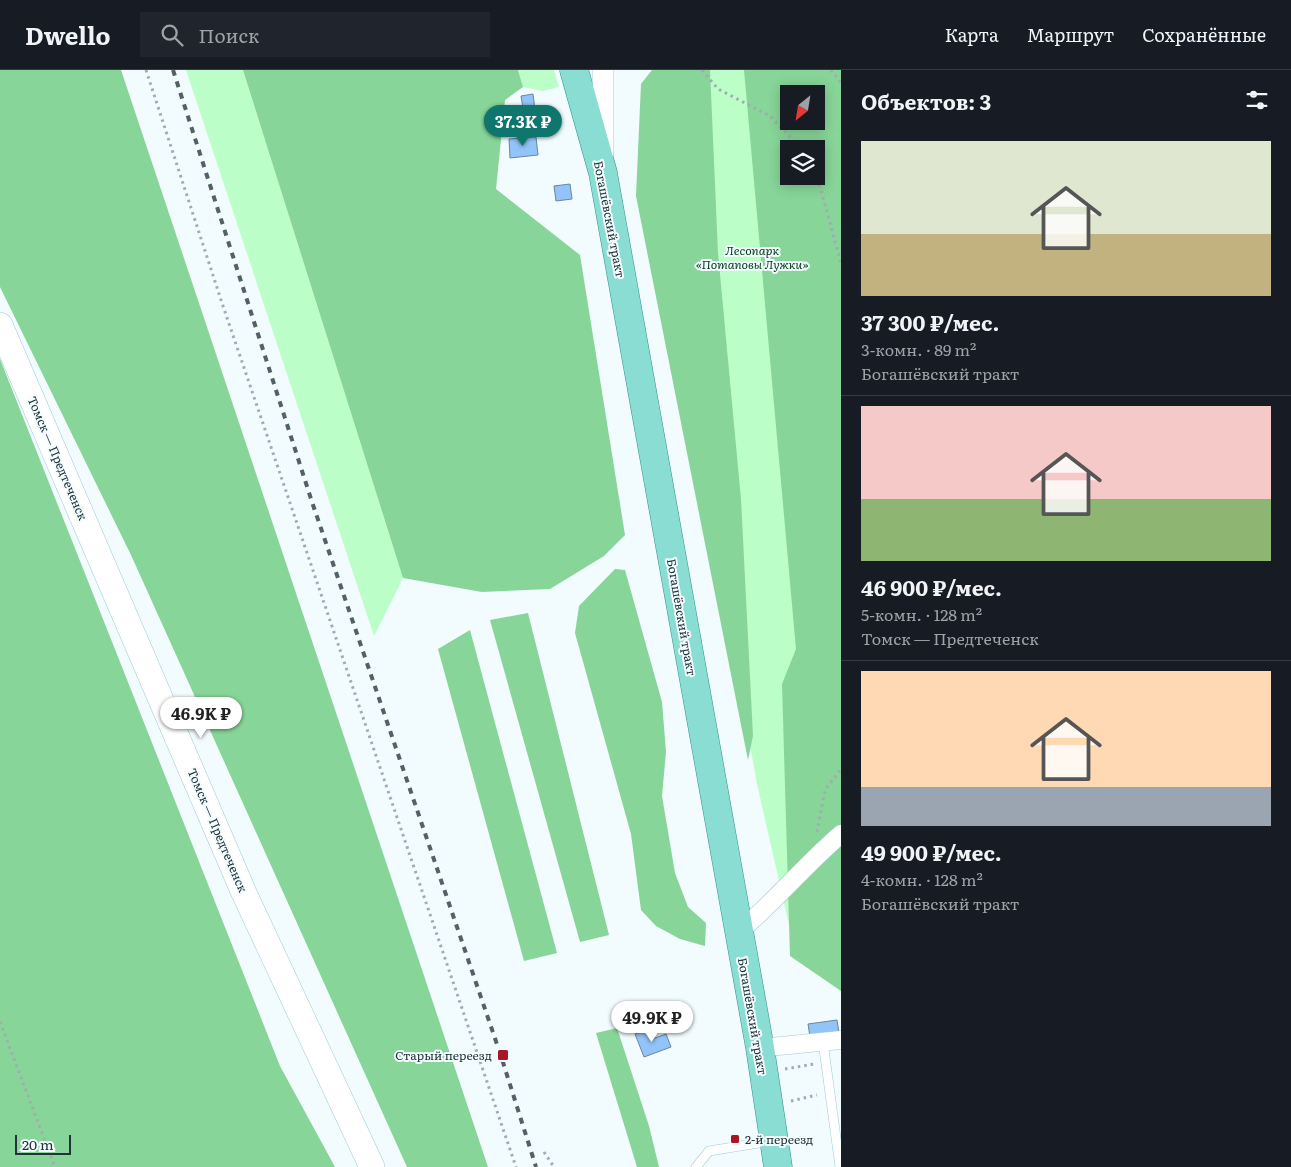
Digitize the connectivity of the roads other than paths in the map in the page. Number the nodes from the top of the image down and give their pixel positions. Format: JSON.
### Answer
{"nodes":[{"id":1,"x":574,"y":70,"type":"edge"},
{"id":2,"x":603,"y":70,"type":"edge"},
{"id":3,"x":603,"y":173,"type":"junction"},
{"id":4,"x":0,"y":325,"type":"edge"},
{"id":5,"x":841,"y":834,"type":"edge"},
{"id":6,"x":739,"y":932,"type":"junction"},
{"id":7,"x":841,"y":1040,"type":"edge"},
{"id":8,"x":823,"y":1042,"type":"junction"},
{"id":9,"x":760,"y":1048,"type":"junction"},
{"id":10,"x":774,"y":1140,"type":"junction"},
{"id":11,"x":372,"y":1167,"type":"edge"},
{"id":12,"x":696,"y":1167,"type":"edge"},
{"id":13,"x":778,"y":1167,"type":"edge"},
{"id":14,"x":840,"y":1167,"type":"edge"}],
"edges":[{"from":1,"to":3,"type":"main road","name":"Богашёвский тракт"},
{"from":2,"to":3,"type":"street"},
{"from":3,"to":6,"type":"main road","name":"Богашёвский тракт"},
{"from":4,"to":11,"type":"main road","name":"Томск — Предтеченск"},
{"from":5,"to":6,"type":"street"},
{"from":6,"to":9,"type":"main road","name":"Богашёвский тракт"},
{"from":7,"to":8,"type":"street"},
{"from":8,"to":9,"type":"street"},
{"from":8,"to":14,"type":"lane"},
{"from":9,"to":10,"type":"main road","name":"Богашёвский тракт"},
{"from":10,"to":12,"type":"lane"},
{"from":10,"to":13,"type":"main road","name":"Богашёвский тракт"}]}
